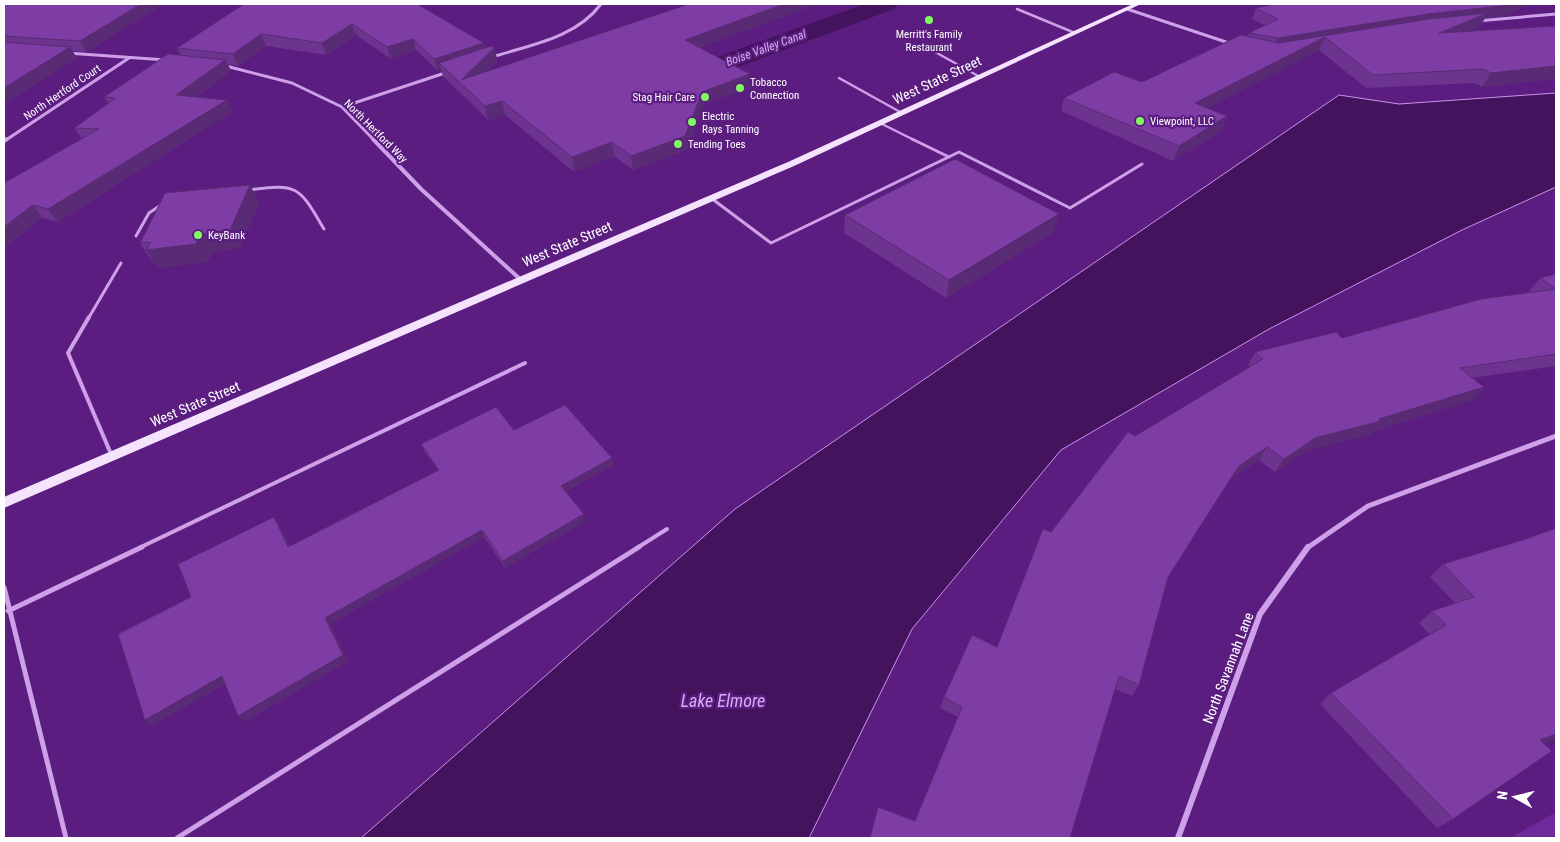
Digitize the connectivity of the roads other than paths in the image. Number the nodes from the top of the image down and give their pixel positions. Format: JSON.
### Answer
{"nodes":[{"id":1,"x":601,"y":4,"type":"edge"},
{"id":2,"x":1138,"y":4,"type":"edge"},
{"id":3,"x":1017,"y":9,"type":"dead end"},
{"id":4,"x":1127,"y":9,"type":"junction"},
{"id":5,"x":1556,"y":14,"type":"edge"},
{"id":6,"x":1468,"y":22,"type":"edge"},
{"id":7,"x":1075,"y":33,"type":"junction"},
{"id":8,"x":1237,"y":45,"type":"edge"},
{"id":9,"x":928,"y":48,"type":"dead end"},
{"id":10,"x":62,"y":53,"type":"edge"},
{"id":11,"x":129,"y":57,"type":"junction"},
{"id":12,"x":490,"y":58,"type":"edge"},
{"id":13,"x":168,"y":60,"type":"edge"},
{"id":14,"x":214,"y":64,"type":"edge"},
{"id":15,"x":453,"y":70,"type":"edge"},
{"id":16,"x":980,"y":77,"type":"junction"},
{"id":17,"x":839,"y":78,"type":"dead end"},
{"id":18,"x":342,"y":107,"type":"junction"},
{"id":19,"x":902,"y":113,"type":"junction"},
{"id":20,"x":880,"y":123,"type":"junction"},
{"id":21,"x":4,"y":141,"type":"edge"},
{"id":22,"x":949,"y":157,"type":"junction"},
{"id":23,"x":1142,"y":164,"type":"dead end"},
{"id":24,"x":244,"y":190,"type":"edge"},
{"id":25,"x":711,"y":198,"type":"junction"},
{"id":26,"x":168,"y":202,"type":"edge"},
{"id":27,"x":324,"y":229,"type":"dead end"},
{"id":28,"x":136,"y":236,"type":"dead end"},
{"id":29,"x":121,"y":263,"type":"dead end"},
{"id":30,"x":521,"y":280,"type":"junction"},
{"id":31,"x":525,"y":363,"type":"dead end"},
{"id":32,"x":1556,"y":436,"type":"edge"},
{"id":33,"x":112,"y":456,"type":"junction"},
{"id":34,"x":4,"y":503,"type":"edge"},
{"id":35,"x":668,"y":529,"type":"dead end"},
{"id":36,"x":4,"y":587,"type":"edge"},
{"id":37,"x":8,"y":611,"type":"junction"},
{"id":38,"x":66,"y":838,"type":"edge"},
{"id":39,"x":176,"y":838,"type":"edge"},
{"id":40,"x":1178,"y":838,"type":"edge"}],
"edges":[{"from":1,"to":12,"type":"street"},
{"from":2,"to":4,"type":"main road","name":"West State Street"},
{"from":3,"to":7,"type":"lane"},
{"from":4,"to":7,"type":"main road","name":"West State Street"},
{"from":4,"to":8,"type":"street"},
{"from":5,"to":6,"type":"street"},
{"from":7,"to":16,"type":"main road","name":"West State Street"},
{"from":9,"to":16,"type":"lane"},
{"from":10,"to":11,"type":"street"},
{"from":11,"to":13,"type":"street"},
{"from":11,"to":21,"type":"street","name":"North Hertford Court"},
{"from":14,"to":18,"type":"street","name":"North Hertford Way"},
{"from":15,"to":18,"type":"street"},
{"from":16,"to":19,"type":"main road","name":"West State Street"},
{"from":17,"to":19,"type":"lane"},
{"from":18,"to":30,"type":"street","name":"North Hertford Way"},
{"from":19,"to":20,"type":"main road","name":"West State Street"},
{"from":20,"to":22,"type":"lane"},
{"from":20,"to":25,"type":"main road","name":"West State Street"},
{"from":22,"to":23,"type":"lane"},
{"from":22,"to":25,"type":"lane"},
{"from":24,"to":27,"type":"lane"},
{"from":25,"to":30,"type":"main road","name":"West State Street"},
{"from":26,"to":28,"type":"lane"},
{"from":29,"to":33,"type":"lane"},
{"from":30,"to":33,"type":"main road","name":"West State Street"},
{"from":31,"to":37,"type":"lane"},
{"from":32,"to":40,"type":"street","name":"North Savannah Lane"},
{"from":33,"to":34,"type":"main road","name":"West State Street"},
{"from":35,"to":39,"type":"lane"},
{"from":36,"to":37,"type":"lane"},
{"from":37,"to":38,"type":"lane"}]}
